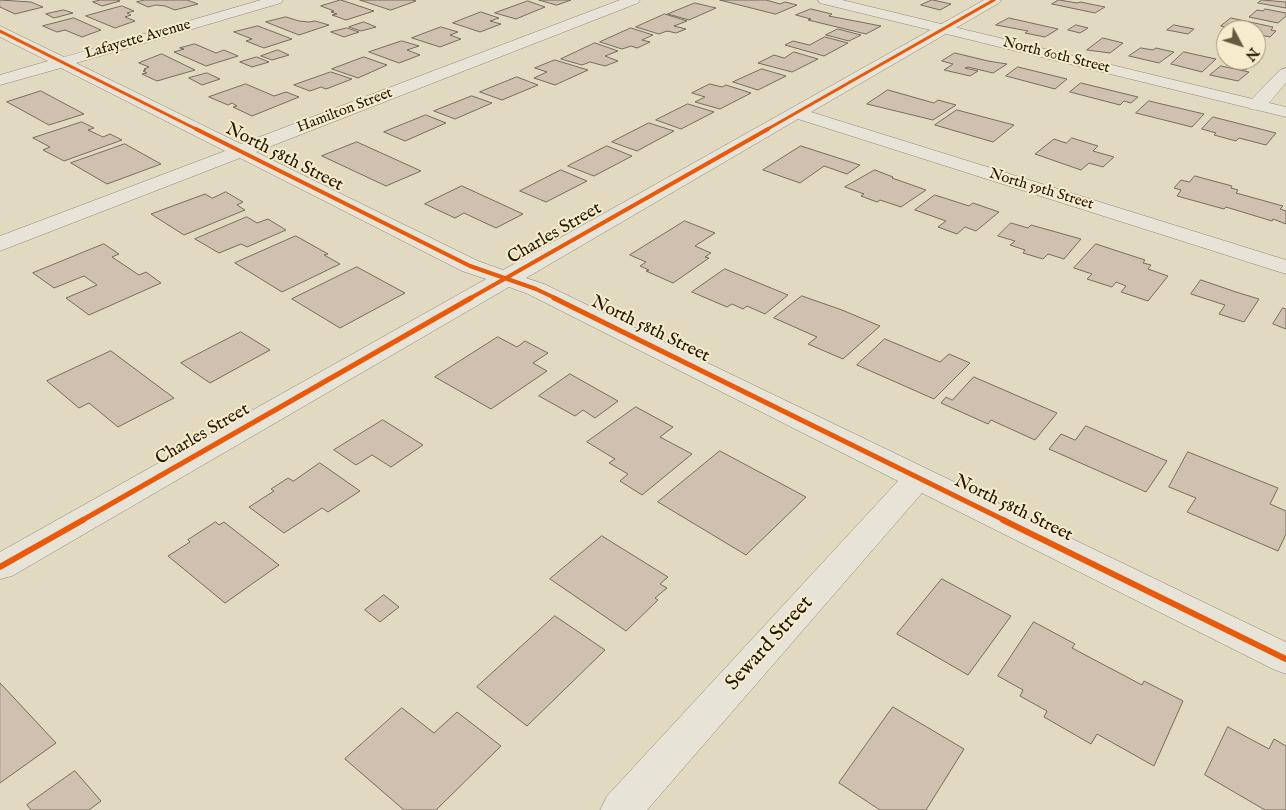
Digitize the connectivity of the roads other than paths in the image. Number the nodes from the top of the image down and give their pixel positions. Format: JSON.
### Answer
{"nodes":[{"id":1,"x":276,"y":0,"type":"edge"},
{"id":2,"x":634,"y":0,"type":"edge"},
{"id":3,"x":825,"y":0,"type":"edge"},
{"id":4,"x":994,"y":0,"type":"edge"},
{"id":5,"x":942,"y":28,"type":"junction"},
{"id":6,"x":0,"y":31,"type":"edge"},
{"id":7,"x":62,"y":62,"type":"junction"},
{"id":8,"x":1286,"y":73,"type":"edge"},
{"id":9,"x":0,"y":80,"type":"edge"},
{"id":10,"x":1256,"y":105,"type":"junction"},
{"id":11,"x":796,"y":112,"type":"junction"},
{"id":12,"x":1286,"y":112,"type":"edge"},
{"id":13,"x":241,"y":151,"type":"junction"},
{"id":14,"x":0,"y":244,"type":"edge"},
{"id":15,"x":1286,"y":266,"type":"edge"},
{"id":16,"x":505,"y":278,"type":"junction"},
{"id":17,"x":918,"y":478,"type":"junction"},
{"id":18,"x":0,"y":567,"type":"edge"},
{"id":19,"x":1286,"y":659,"type":"edge"},
{"id":20,"x":621,"y":810,"type":"edge"}],
"edges":[{"from":1,"to":7,"type":"street","name":"Lafayette Avenue"},
{"from":2,"to":13,"type":"street","name":"Hamilton Street"},
{"from":3,"to":5,"type":"street","name":"North 60th Street"},
{"from":4,"to":5,"type":"street","name":"Charles Street"},
{"from":5,"to":10,"type":"street","name":"North 60th Street"},
{"from":5,"to":11,"type":"street","name":"Charles Street"},
{"from":6,"to":7,"type":"street","name":"North 58th Street"},
{"from":7,"to":9,"type":"street","name":"Lafayette Avenue"},
{"from":7,"to":13,"type":"street","name":"North 58th Street"},
{"from":8,"to":10,"type":"street"},
{"from":10,"to":12,"type":"street","name":"North 60th Street"},
{"from":11,"to":15,"type":"street","name":"North 59th Street"},
{"from":11,"to":16,"type":"street","name":"Charles Street"},
{"from":13,"to":14,"type":"street","name":"Hamilton Street"},
{"from":13,"to":16,"type":"street","name":"North 58th Street"},
{"from":16,"to":17,"type":"street","name":"North 58th Street"},
{"from":16,"to":18,"type":"street","name":"Charles Street"},
{"from":17,"to":19,"type":"street","name":"North 58th Street"},
{"from":17,"to":20,"type":"street","name":"Seward Street"}]}
